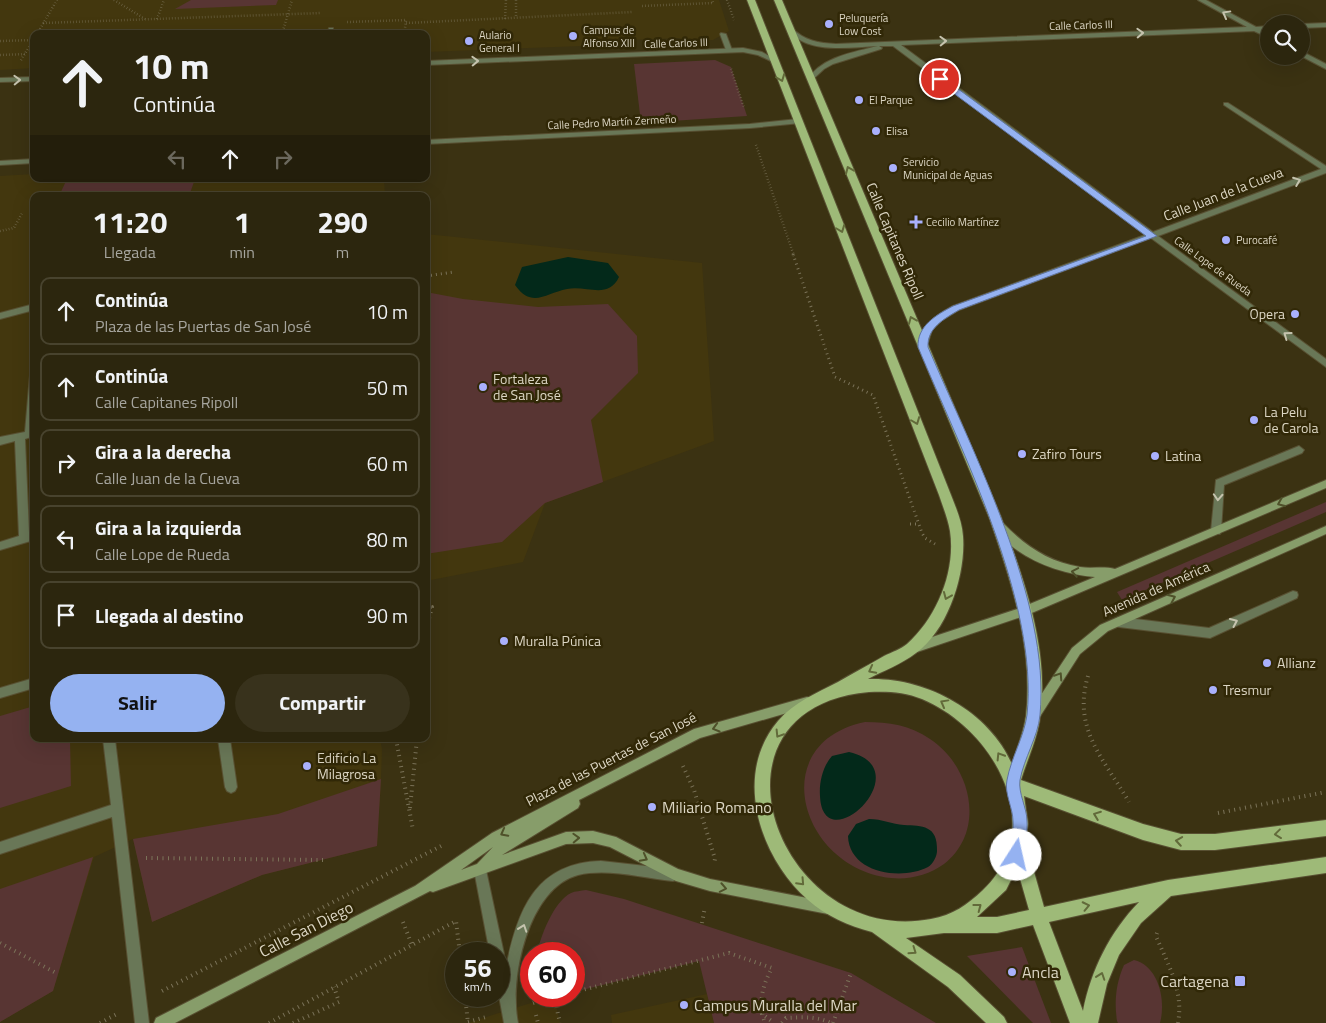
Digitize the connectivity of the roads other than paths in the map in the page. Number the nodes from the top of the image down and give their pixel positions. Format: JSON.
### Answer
{"nodes":[{"id":1,"x":751,"y":0,"type":"edge"},
{"id":2,"x":778,"y":0,"type":"edge"},
{"id":3,"x":1201,"y":0,"type":"edge"},
{"id":4,"x":1326,"y":25,"type":"edge"},
{"id":5,"x":1310,"y":26,"type":"edge"},
{"id":6,"x":1252,"y":28,"type":"junction"},
{"id":7,"x":1260,"y":28,"type":"edge"},
{"id":8,"x":790,"y":30,"type":"junction"},
{"id":9,"x":1260,"y":32,"type":"edge"},
{"id":10,"x":723,"y":34,"type":"dead end"},
{"id":11,"x":894,"y":43,"type":"junction"},
{"id":12,"x":729,"y":50,"type":"junction"},
{"id":13,"x":1310,"y":58,"type":"edge"},
{"id":14,"x":775,"y":61,"type":"junction"},
{"id":15,"x":430,"y":63,"type":"edge"},
{"id":16,"x":1326,"y":67,"type":"edge"},
{"id":17,"x":30,"y":79,"type":"edge"},
{"id":18,"x":811,"y":79,"type":"junction"},
{"id":19,"x":0,"y":80,"type":"edge"},
{"id":20,"x":1226,"y":104,"type":"dead end"},
{"id":21,"x":798,"y":121,"type":"junction"},
{"id":22,"x":430,"y":142,"type":"edge"},
{"id":23,"x":30,"y":161,"type":"edge"},
{"id":24,"x":0,"y":163,"type":"edge"},
{"id":25,"x":1326,"y":169,"type":"edge"},
{"id":26,"x":1152,"y":236,"type":"junction"},
{"id":27,"x":30,"y":308,"type":"edge"},
{"id":28,"x":0,"y":316,"type":"edge"},
{"id":29,"x":923,"y":347,"type":"junction"},
{"id":30,"x":1326,"y":364,"type":"edge"},
{"id":31,"x":28,"y":434,"type":"edge"},
{"id":32,"x":0,"y":441,"type":"edge"},
{"id":33,"x":1299,"y":450,"type":"dead end"},
{"id":34,"x":1326,"y":484,"type":"edge"},
{"id":35,"x":998,"y":525,"type":"junction"},
{"id":36,"x":1326,"y":530,"type":"edge"},
{"id":37,"x":1216,"y":531,"type":"junction"},
{"id":38,"x":29,"y":538,"type":"edge"},
{"id":39,"x":0,"y":546,"type":"edge"},
{"id":40,"x":1123,"y":571,"type":"junction"},
{"id":41,"x":1293,"y":595,"type":"dead end"},
{"id":42,"x":1024,"y":612,"type":"junction"},
{"id":43,"x":1119,"y":622,"type":"junction"},
{"id":44,"x":911,"y":649,"type":"junction"},
{"id":45,"x":30,"y":684,"type":"edge"},
{"id":46,"x":834,"y":691,"type":"junction"},
{"id":47,"x":0,"y":693,"type":"edge"},
{"id":48,"x":813,"y":700,"type":"junction"},
{"id":49,"x":1033,"y":717,"type":"junction"},
{"id":50,"x":109,"y":742,"type":"edge"},
{"id":51,"x":224,"y":742,"type":"edge"},
{"id":52,"x":656,"y":754,"type":"junction"},
{"id":53,"x":1014,"y":783,"type":"junction"},
{"id":54,"x":231,"y":787,"type":"dead end"},
{"id":55,"x":117,"y":809,"type":"junction"},
{"id":56,"x":1326,"y":828,"type":"edge"},
{"id":57,"x":1019,"y":840,"type":"junction"},
{"id":58,"x":0,"y":848,"type":"edge"},
{"id":59,"x":463,"y":861,"type":"junction"},
{"id":60,"x":1326,"y":865,"type":"edge"},
{"id":61,"x":480,"y":870,"type":"junction"},
{"id":62,"x":676,"y":875,"type":"junction"},
{"id":63,"x":1168,"y":888,"type":"junction"},
{"id":64,"x":420,"y":891,"type":"junction"},
{"id":65,"x":835,"y":909,"type":"junction"},
{"id":66,"x":1038,"y":916,"type":"junction"},
{"id":67,"x":872,"y":924,"type":"junction"},
{"id":68,"x":934,"y":926,"type":"junction"},
{"id":69,"x":495,"y":942,"type":"edge"},
{"id":70,"x":510,"y":1016,"type":"edge"},
{"id":71,"x":142,"y":1023,"type":"edge"},
{"id":72,"x":161,"y":1023,"type":"edge"},
{"id":73,"x":998,"y":1023,"type":"edge"},
{"id":74,"x":1079,"y":1023,"type":"edge"},
{"id":75,"x":1089,"y":1023,"type":"edge"}],
"edges":[{"from":1,"to":14,"type":"main road"},
{"from":2,"to":8,"type":"main road","name":"Calle Capitanes Ripoll"},
{"from":6,"to":3,"type":"street","one_way":true},
{"from":4,"to":5,"type":"street"},
{"from":6,"to":7,"type":"street","name":"Calle Carlos III"},
{"from":6,"to":9,"type":"street"},
{"from":11,"to":6,"type":"street","name":"Calle Carlos III","one_way":true},
{"from":8,"to":11,"type":"street","name":"Calle Carlos III"},
{"from":8,"to":18,"type":"main road","name":"Calle Capitanes Ripoll"},
{"from":10,"to":12,"type":"street"},
{"from":11,"to":18,"type":"street","name":"Calle Carlos III"},
{"from":11,"to":26,"type":"street","name":"Calle Lope de Rueda"},
{"from":12,"to":14,"type":"street","name":"Calle Carlos III"},
{"from":15,"to":12,"type":"street","name":"Calle Carlos III","one_way":true},
{"from":13,"to":16,"type":"street"},
{"from":14,"to":21,"type":"main road","one_way":true},
{"from":19,"to":17,"type":"street","one_way":true},
{"from":29,"to":18,"type":"main road","name":"Calle Capitanes Ripoll","one_way":true},
{"from":20,"to":25,"type":"street"},
{"from":21,"to":22,"type":"street","name":"Calle Pedro Martín Zermeño"},
{"from":21,"to":44,"type":"main road","name":"Plaza de las Puertas de San José","one_way":true},
{"from":23,"to":24,"type":"street"},
{"from":26,"to":25,"type":"street","name":"Calle Juan de la Cueva","one_way":true},
{"from":26,"to":29,"type":"street","name":"Calle Juan de la Cueva"},
{"from":30,"to":26,"type":"street","name":"Calle Lope de Rueda","one_way":true},
{"from":27,"to":28,"type":"street"},
{"from":29,"to":35,"type":"main road","name":"Calle Capitanes Ripoll"},
{"from":31,"to":32,"type":"street"},
{"from":31,"to":38,"type":"street"},
{"from":33,"to":37,"type":"street","one_way":true},
{"from":34,"to":37,"type":"street","name":"Avenida de América","one_way":true},
{"from":40,"to":35,"type":"street","one_way":true},
{"from":35,"to":42,"type":"main road","name":"Calle Capitanes Ripoll"},
{"from":43,"to":36,"type":"street","name":"Avenida de América","one_way":true},
{"from":37,"to":40,"type":"street","name":"Avenida de América"},
{"from":38,"to":39,"type":"street"},
{"from":40,"to":42,"type":"street","name":"Avenida de América"},
{"from":43,"to":41,"type":"street","one_way":true},
{"from":42,"to":44,"type":"street","name":"Plaza de las Puertas de San José"},
{"from":42,"to":49,"type":"main road"},
{"from":49,"to":43,"type":"street","name":"Avenida de América","one_way":true},
{"from":44,"to":46,"type":"main road","name":"Plaza de las Puertas de San José","one_way":true},
{"from":45,"to":47,"type":"street"},
{"from":46,"to":48,"type":"main road","name":"Plaza de las Puertas de San José"},
{"from":53,"to":46,"type":"main road","name":"Plaza de las Puertas de San José","one_way":true},
{"from":48,"to":52,"type":"street","name":"Plaza de las Puertas de San José","one_way":true},
{"from":48,"to":65,"type":"main road","name":"Plaza de las Puertas de San José","one_way":true},
{"from":49,"to":53,"type":"main road"},
{"from":50,"to":55,"type":"street"},
{"from":51,"to":54,"type":"street"},
{"from":52,"to":59,"type":"street","name":"Plaza de las Puertas de San José","one_way":true},
{"from":52,"to":61,"type":"street"},
{"from":56,"to":53,"type":"main road","one_way":true},
{"from":53,"to":57,"type":"main road","name":"Plaza de las Puertas de San José"},
{"from":55,"to":58,"type":"street"},
{"from":55,"to":71,"type":"street"},
{"from":57,"to":66,"type":"main road","name":"Plaza de las Puertas de San José"},
{"from":68,"to":57,"type":"main road","name":"Plaza de las Puertas de San José","one_way":true},
{"from":59,"to":61,"type":"street"},
{"from":59,"to":64,"type":"street","name":"Calle San Diego"},
{"from":60,"to":63,"type":"main road","name":"Plaza de las Puertas de San José"},
{"from":61,"to":62,"type":"street","name":"Plaza de las Puertas de San José","one_way":true},
{"from":61,"to":64,"type":"street","name":"Plaza de las Puertas de San José"},
{"from":61,"to":69,"type":"street"},
{"from":62,"to":65,"type":"street","name":"Plaza de las Puertas de San José","one_way":true},
{"from":70,"to":62,"type":"street","one_way":true},
{"from":66,"to":63,"type":"main road","name":"Plaza de las Puertas de San José","one_way":true},
{"from":75,"to":63,"type":"main road","one_way":true},
{"from":64,"to":72,"type":"street","name":"Calle San Diego"},
{"from":65,"to":67,"type":"main road","name":"Plaza de las Puertas de San José"},
{"from":66,"to":68,"type":"main road","name":"Plaza de las Puertas de San José"},
{"from":66,"to":74,"type":"main road","name":"Plaza de las Puertas de San José"},
{"from":67,"to":68,"type":"main road","name":"Plaza de las Puertas de San José"},
{"from":67,"to":73,"type":"main road","name":"Plaza de las Puertas de San José","one_way":true}]}
